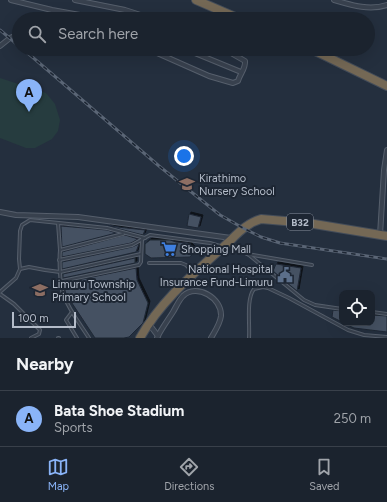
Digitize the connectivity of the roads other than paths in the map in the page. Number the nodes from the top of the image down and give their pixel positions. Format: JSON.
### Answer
{"nodes":[{"id":1,"x":11,"y":0,"type":"edge"},
{"id":2,"x":75,"y":0,"type":"edge"},
{"id":3,"x":196,"y":0,"type":"edge"},
{"id":4,"x":334,"y":0,"type":"edge"},
{"id":5,"x":387,"y":5,"type":"edge"},
{"id":6,"x":63,"y":12,"type":"edge"},
{"id":7,"x":131,"y":12,"type":"edge"},
{"id":8,"x":224,"y":12,"type":"edge"},
{"id":9,"x":12,"y":37,"type":"edge"},
{"id":10,"x":0,"y":46,"type":"edge"},
{"id":11,"x":164,"y":56,"type":"edge"},
{"id":12,"x":202,"y":56,"type":"edge"},
{"id":13,"x":236,"y":56,"type":"edge"},
{"id":14,"x":326,"y":56,"type":"edge"},
{"id":15,"x":241,"y":72,"type":"junction"},
{"id":16,"x":387,"y":86,"type":"edge"},
{"id":17,"x":387,"y":150,"type":"edge"},
{"id":18,"x":0,"y":212,"type":"edge"},
{"id":19,"x":58,"y":223,"type":"junction"},
{"id":20,"x":125,"y":233,"type":"junction"},
{"id":21,"x":383,"y":235,"type":"edge"},
{"id":22,"x":146,"y":238,"type":"junction"},
{"id":23,"x":142,"y":240,"type":"junction"},
{"id":24,"x":228,"y":243,"type":"junction"},
{"id":25,"x":60,"y":250,"type":"junction"},
{"id":26,"x":246,"y":253,"type":"junction"},
{"id":27,"x":141,"y":254,"type":"junction"},
{"id":28,"x":59,"y":260,"type":"junction"},
{"id":29,"x":150,"y":263,"type":"dead end"},
{"id":30,"x":312,"y":265,"type":"dead end"},
{"id":31,"x":20,"y":269,"type":"junction"},
{"id":32,"x":60,"y":272,"type":"junction"},
{"id":33,"x":194,"y":273,"type":"junction"},
{"id":34,"x":62,"y":281,"type":"junction"},
{"id":35,"x":0,"y":293,"type":"edge"},
{"id":36,"x":311,"y":303,"type":"junction"},
{"id":37,"x":308,"y":308,"type":"junction"},
{"id":38,"x":339,"y":308,"type":"edge"},
{"id":39,"x":72,"y":312,"type":"junction"},
{"id":40,"x":375,"y":312,"type":"edge"},
{"id":41,"x":387,"y":314,"type":"edge"},
{"id":42,"x":149,"y":324,"type":"junction"},
{"id":43,"x":158,"y":337,"type":"edge"},
{"id":44,"x":387,"y":337,"type":"edge"},
{"id":45,"x":32,"y":338,"type":"edge"},
{"id":46,"x":77,"y":338,"type":"edge"},
{"id":47,"x":90,"y":338,"type":"edge"},
{"id":48,"x":140,"y":338,"type":"edge"},
{"id":49,"x":211,"y":338,"type":"edge"},
{"id":50,"x":249,"y":338,"type":"edge"}],
"edges":[{"from":1,"to":6,"type":"street"},
{"from":2,"to":7,"type":"street"},
{"from":3,"to":8,"type":"highway"},
{"from":4,"to":5,"type":"street"},
{"from":9,"to":10,"type":"street"},
{"from":11,"to":15,"type":"street"},
{"from":12,"to":15,"type":"street"},
{"from":13,"to":15,"type":"street"},
{"from":14,"to":16,"type":"highway"},
{"from":17,"to":21,"type":"street"},
{"from":18,"to":24,"type":"street"},
{"from":19,"to":20,"type":"lane"},
{"from":19,"to":25,"type":"lane"},
{"from":19,"to":31,"type":"lane"},
{"from":20,"to":22,"type":"lane"},
{"from":20,"to":25,"type":"lane"},
{"from":21,"to":24,"type":"highway","number":"B32"},
{"from":22,"to":23,"type":"lane"},
{"from":22,"to":24,"type":"lane"},
{"from":23,"to":27,"type":"lane"},
{"from":23,"to":28,"type":"lane"},
{"from":24,"to":26,"type":"lane"},
{"from":24,"to":33,"type":"highway","number":"B32"},
{"from":25,"to":28,"type":"lane"},
{"from":26,"to":30,"type":"lane"},
{"from":26,"to":36,"type":"lane"},
{"from":27,"to":32,"type":"lane"},
{"from":27,"to":34,"type":"lane"},
{"from":28,"to":32,"type":"lane"},
{"from":29,"to":33,"type":"lane"},
{"from":31,"to":32,"type":"lane"},
{"from":31,"to":35,"type":"lane"},
{"from":32,"to":34,"type":"lane"},
{"from":33,"to":42,"type":"highway","number":"B32"},
{"from":34,"to":39,"type":"lane"},
{"from":35,"to":45,"type":"lane"},
{"from":36,"to":37,"type":"lane"},
{"from":36,"to":38,"type":"lane"},
{"from":37,"to":44,"type":"lane"},
{"from":37,"to":50,"type":"lane"},
{"from":39,"to":46,"type":"lane"},
{"from":39,"to":47,"type":"lane"},
{"from":40,"to":41,"type":"lane"},
{"from":42,"to":43,"type":"street"},
{"from":42,"to":48,"type":"highway","number":"B32"},
{"from":43,"to":49,"type":"street"}]}
